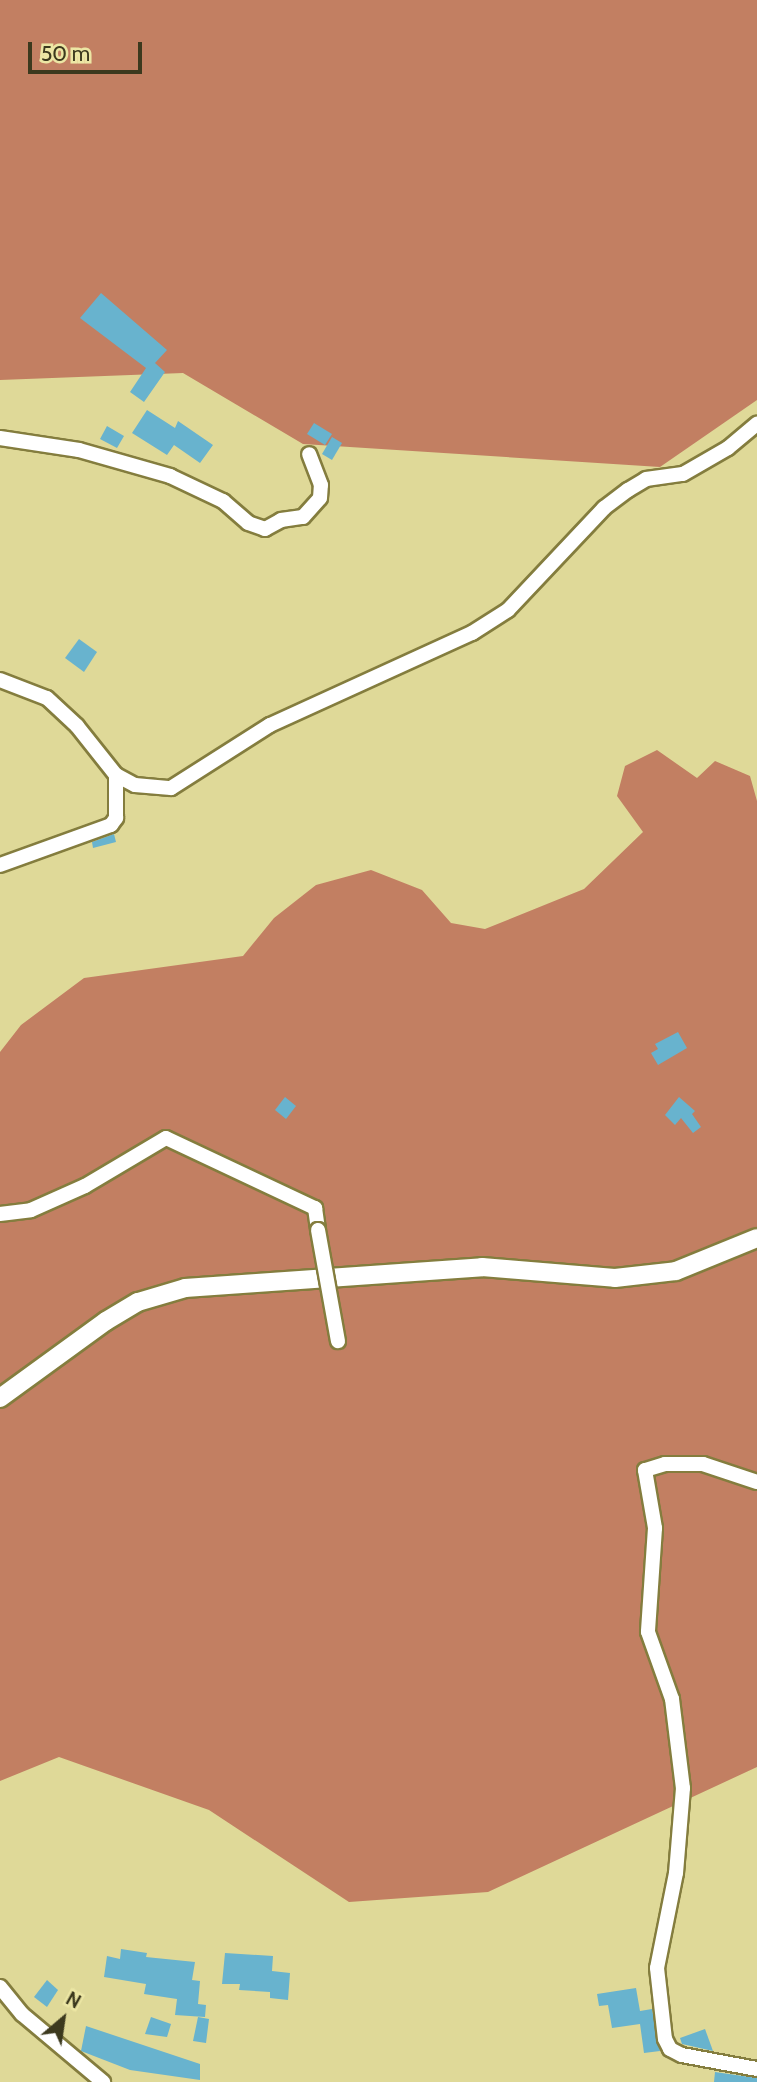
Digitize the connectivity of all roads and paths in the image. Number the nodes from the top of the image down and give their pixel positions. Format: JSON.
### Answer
{"nodes":[{"id":1,"x":757,"y":424,"type":"edge"},
{"id":2,"x":0,"y":438,"type":"edge"},
{"id":3,"x":309,"y":454,"type":"dead end"},
{"id":4,"x":0,"y":680,"type":"edge"},
{"id":5,"x":116,"y":775,"type":"junction"},
{"id":6,"x":0,"y":865,"type":"edge"},
{"id":7,"x":0,"y":1214,"type":"edge"},
{"id":8,"x":754,"y":1244,"type":"edge"},
{"id":9,"x":338,"y":1341,"type":"dead end"},
{"id":10,"x":0,"y":1398,"type":"edge"},
{"id":11,"x":757,"y":1482,"type":"edge"},
{"id":12,"x":0,"y":1987,"type":"edge"},
{"id":13,"x":757,"y":2069,"type":"edge"},
{"id":14,"x":103,"y":2082,"type":"edge"}],
"edges":[{"from":1,"to":5,"type":"street"},
{"from":2,"to":3,"type":"street"},
{"from":4,"to":5,"type":"street"},
{"from":5,"to":6,"type":"street"},
{"from":7,"to":9,"type":"street","bridge":true},
{"from":8,"to":10,"type":"street"},
{"from":11,"to":13,"type":"street"},
{"from":12,"to":14,"type":"street"}]}
